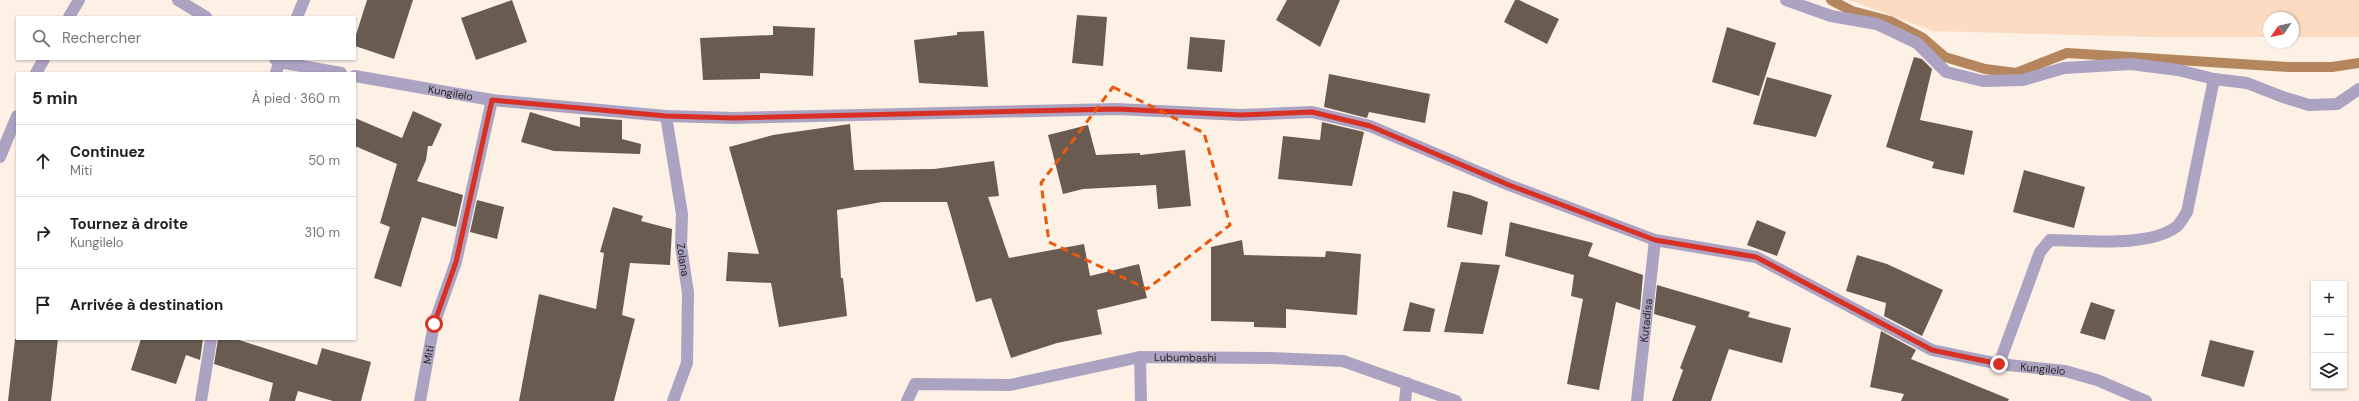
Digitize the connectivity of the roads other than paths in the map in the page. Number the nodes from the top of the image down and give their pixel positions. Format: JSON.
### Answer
{"nodes":[{"id":1,"x":79,"y":0,"type":"edge"},
{"id":2,"x":178,"y":0,"type":"edge"},
{"id":3,"x":304,"y":0,"type":"edge"},
{"id":4,"x":1786,"y":0,"type":"edge"},
{"id":5,"x":70,"y":16,"type":"edge"},
{"id":6,"x":204,"y":16,"type":"edge"},
{"id":7,"x":297,"y":16,"type":"edge"},
{"id":8,"x":43,"y":60,"type":"edge"},
{"id":9,"x":278,"y":63,"type":"edge"},
{"id":10,"x":37,"y":72,"type":"edge"},
{"id":11,"x":335,"y":72,"type":"edge"},
{"id":12,"x":356,"y":76,"type":"edge"},
{"id":13,"x":2214,"y":79,"type":"junction"},
{"id":14,"x":2359,"y":89,"type":"edge"},
{"id":15,"x":492,"y":100,"type":"junction"},
{"id":16,"x":666,"y":116,"type":"junction"},
{"id":17,"x":16,"y":118,"type":"edge"},
{"id":18,"x":0,"y":157,"type":"edge"},
{"id":19,"x":1655,"y":240,"type":"junction"},
{"id":20,"x":211,"y":340,"type":"edge"},
{"id":21,"x":1140,"y":358,"type":"junction"},
{"id":22,"x":1999,"y":364,"type":"junction"},
{"id":23,"x":1407,"y":383,"type":"junction"},
{"id":24,"x":201,"y":401,"type":"edge"},
{"id":25,"x":420,"y":401,"type":"edge"},
{"id":26,"x":673,"y":401,"type":"edge"},
{"id":27,"x":907,"y":401,"type":"edge"},
{"id":28,"x":1141,"y":401,"type":"edge"},
{"id":29,"x":1405,"y":401,"type":"edge"},
{"id":30,"x":1456,"y":401,"type":"edge"},
{"id":31,"x":1637,"y":401,"type":"edge"},
{"id":32,"x":2146,"y":401,"type":"edge"}],
"edges":[{"from":1,"to":5,"type":"street"},
{"from":2,"to":6,"type":"street"},
{"from":3,"to":7,"type":"street"},
{"from":4,"to":13,"type":"street"},
{"from":8,"to":10,"type":"street"},
{"from":9,"to":11,"type":"street"},
{"from":12,"to":15,"type":"street","name":"Kungilelo"},
{"from":13,"to":14,"type":"street"},
{"from":13,"to":22,"type":"street"},
{"from":15,"to":16,"type":"street","name":"Kungilelo"},
{"from":15,"to":25,"type":"street","name":"Miti"},
{"from":16,"to":19,"type":"street","name":"Kungilelo"},
{"from":16,"to":26,"type":"street","name":"Zolana"},
{"from":17,"to":18,"type":"street"},
{"from":19,"to":22,"type":"street","name":"Kungilelo"},
{"from":19,"to":31,"type":"street","name":"Kutadisa"},
{"from":20,"to":24,"type":"street"},
{"from":21,"to":23,"type":"street","name":"Lubumbashi"},
{"from":21,"to":27,"type":"street","name":"Lubumbashi"},
{"from":21,"to":28,"type":"street"},
{"from":22,"to":32,"type":"street","name":"Kungilelo"},
{"from":23,"to":29,"type":"street"},
{"from":23,"to":30,"type":"street","name":"Lubumbashi"}]}
